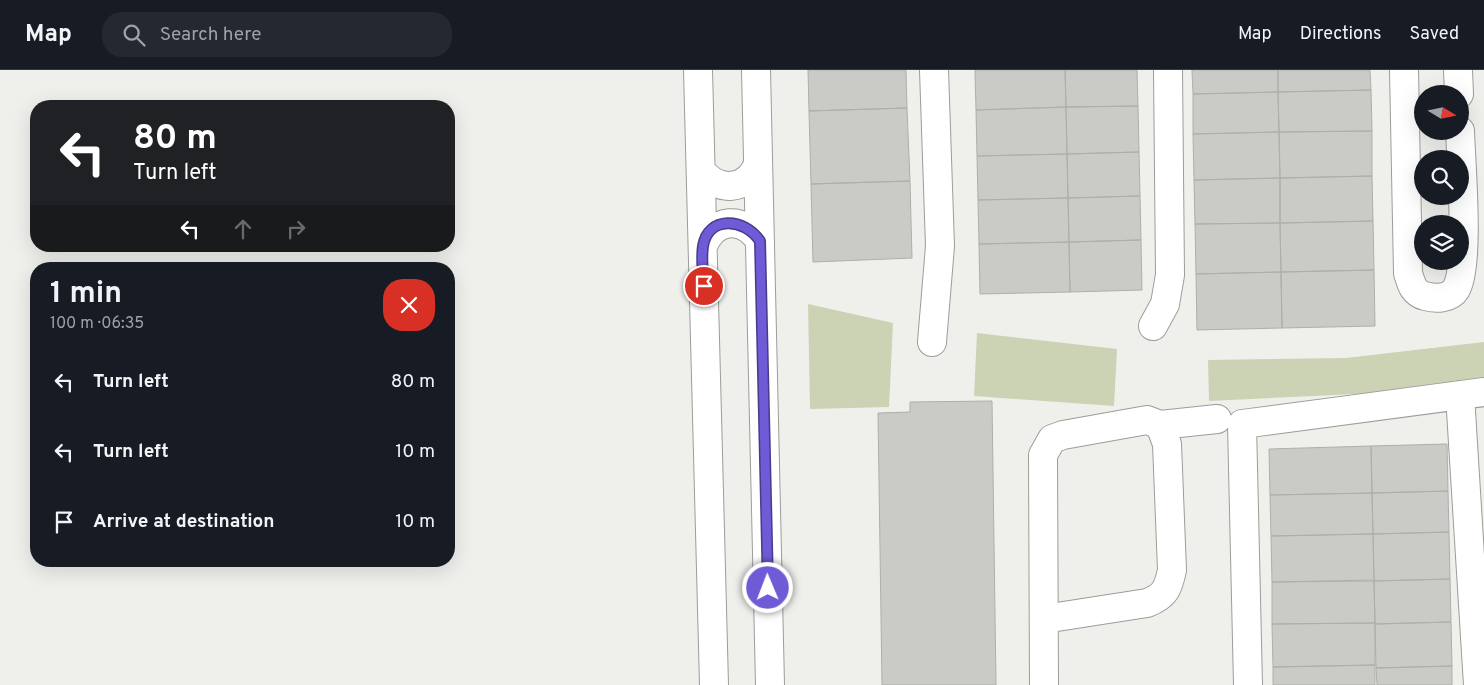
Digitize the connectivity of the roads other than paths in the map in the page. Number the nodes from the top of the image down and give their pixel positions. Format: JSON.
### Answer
{"nodes":[{"id":1,"x":698,"y":70,"type":"edge"},
{"id":2,"x":756,"y":70,"type":"edge"},
{"id":3,"x":934,"y":70,"type":"edge"},
{"id":4,"x":1168,"y":70,"type":"edge"},
{"id":5,"x":1404,"y":70,"type":"edge"},
{"id":6,"x":1458,"y":70,"type":"edge"},
{"id":7,"x":1459,"y":85,"type":"edge"},
{"id":8,"x":1460,"y":140,"type":"edge"},
{"id":9,"x":758,"y":164,"type":"junction"},
{"id":10,"x":701,"y":170,"type":"junction"},
{"id":11,"x":760,"y":241,"type":"junction"},
{"id":12,"x":703,"y":246,"type":"junction"},
{"id":13,"x":1153,"y":326,"type":"dead end"},
{"id":14,"x":932,"y":342,"type":"dead end"},
{"id":15,"x":1472,"y":393,"type":"edge"},
{"id":16,"x":1217,"y":419,"type":"dead end"},
{"id":17,"x":1160,"y":426,"type":"junction"},
{"id":18,"x":1044,"y":619,"type":"junction"},
{"id":19,"x":714,"y":685,"type":"edge"},
{"id":20,"x":770,"y":685,"type":"edge"},
{"id":21,"x":1044,"y":685,"type":"edge"},
{"id":22,"x":1248,"y":685,"type":"edge"},
{"id":23,"x":1478,"y":685,"type":"edge"}],
"edges":[{"from":1,"to":10,"type":"street"},
{"from":2,"to":9,"type":"street"},
{"from":3,"to":14,"type":"street"},
{"from":4,"to":13,"type":"street"},
{"from":5,"to":8,"type":"street"},
{"from":6,"to":7,"type":"street"},
{"from":9,"to":10,"type":"street"},
{"from":9,"to":11,"type":"street"},
{"from":10,"to":12,"type":"street"},
{"from":11,"to":12,"type":"street"},
{"from":11,"to":20,"type":"street"},
{"from":12,"to":19,"type":"street"},
{"from":15,"to":22,"type":"street"},
{"from":15,"to":23,"type":"street"},
{"from":16,"to":17,"type":"street"},
{"from":17,"to":18,"type":"street"},
{"from":17,"to":18,"type":"street"},
{"from":18,"to":21,"type":"street"}]}
